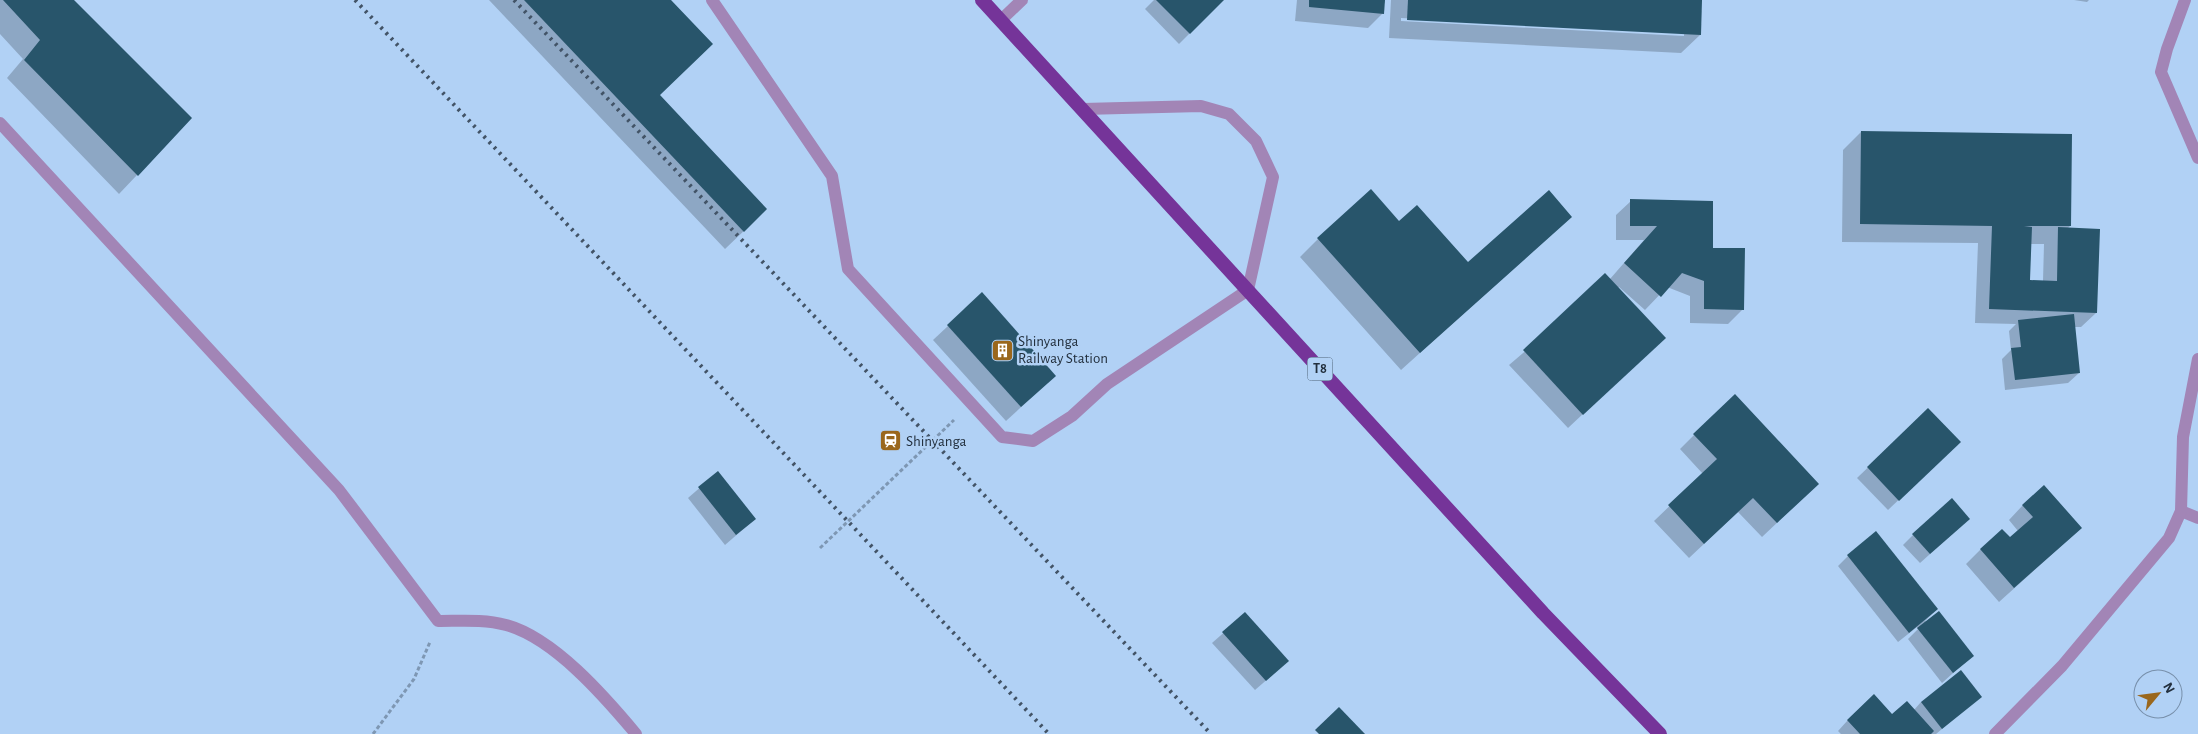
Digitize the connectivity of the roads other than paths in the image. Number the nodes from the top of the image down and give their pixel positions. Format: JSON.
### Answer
{"nodes":[{"id":1,"x":712,"y":0,"type":"edge"},
{"id":2,"x":982,"y":0,"type":"edge"},
{"id":3,"x":1022,"y":0,"type":"edge"},
{"id":4,"x":2185,"y":0,"type":"edge"},
{"id":5,"x":1001,"y":20,"type":"junction"},
{"id":6,"x":1083,"y":108,"type":"junction"},
{"id":7,"x":0,"y":124,"type":"edge"},
{"id":8,"x":2198,"y":158,"type":"edge"},
{"id":9,"x":1248,"y":290,"type":"junction"},
{"id":10,"x":2198,"y":359,"type":"edge"},
{"id":11,"x":2181,"y":511,"type":"junction"},
{"id":12,"x":2198,"y":518,"type":"edge"},
{"id":13,"x":636,"y":734,"type":"edge"},
{"id":14,"x":1660,"y":734,"type":"edge"},
{"id":15,"x":1995,"y":734,"type":"edge"}],
"edges":[{"from":1,"to":9,"type":"street"},
{"from":2,"to":5,"type":"highway","number":"T8"},
{"from":3,"to":5,"type":"street"},
{"from":4,"to":8,"type":"street"},
{"from":5,"to":6,"type":"highway","number":"T8"},
{"from":6,"to":9,"type":"highway","number":"T8"},
{"from":6,"to":9,"type":"street"},
{"from":7,"to":13,"type":"street"},
{"from":9,"to":14,"type":"highway","number":"T8"},
{"from":10,"to":11,"type":"street"},
{"from":11,"to":12,"type":"street"},
{"from":11,"to":15,"type":"street"}]}
